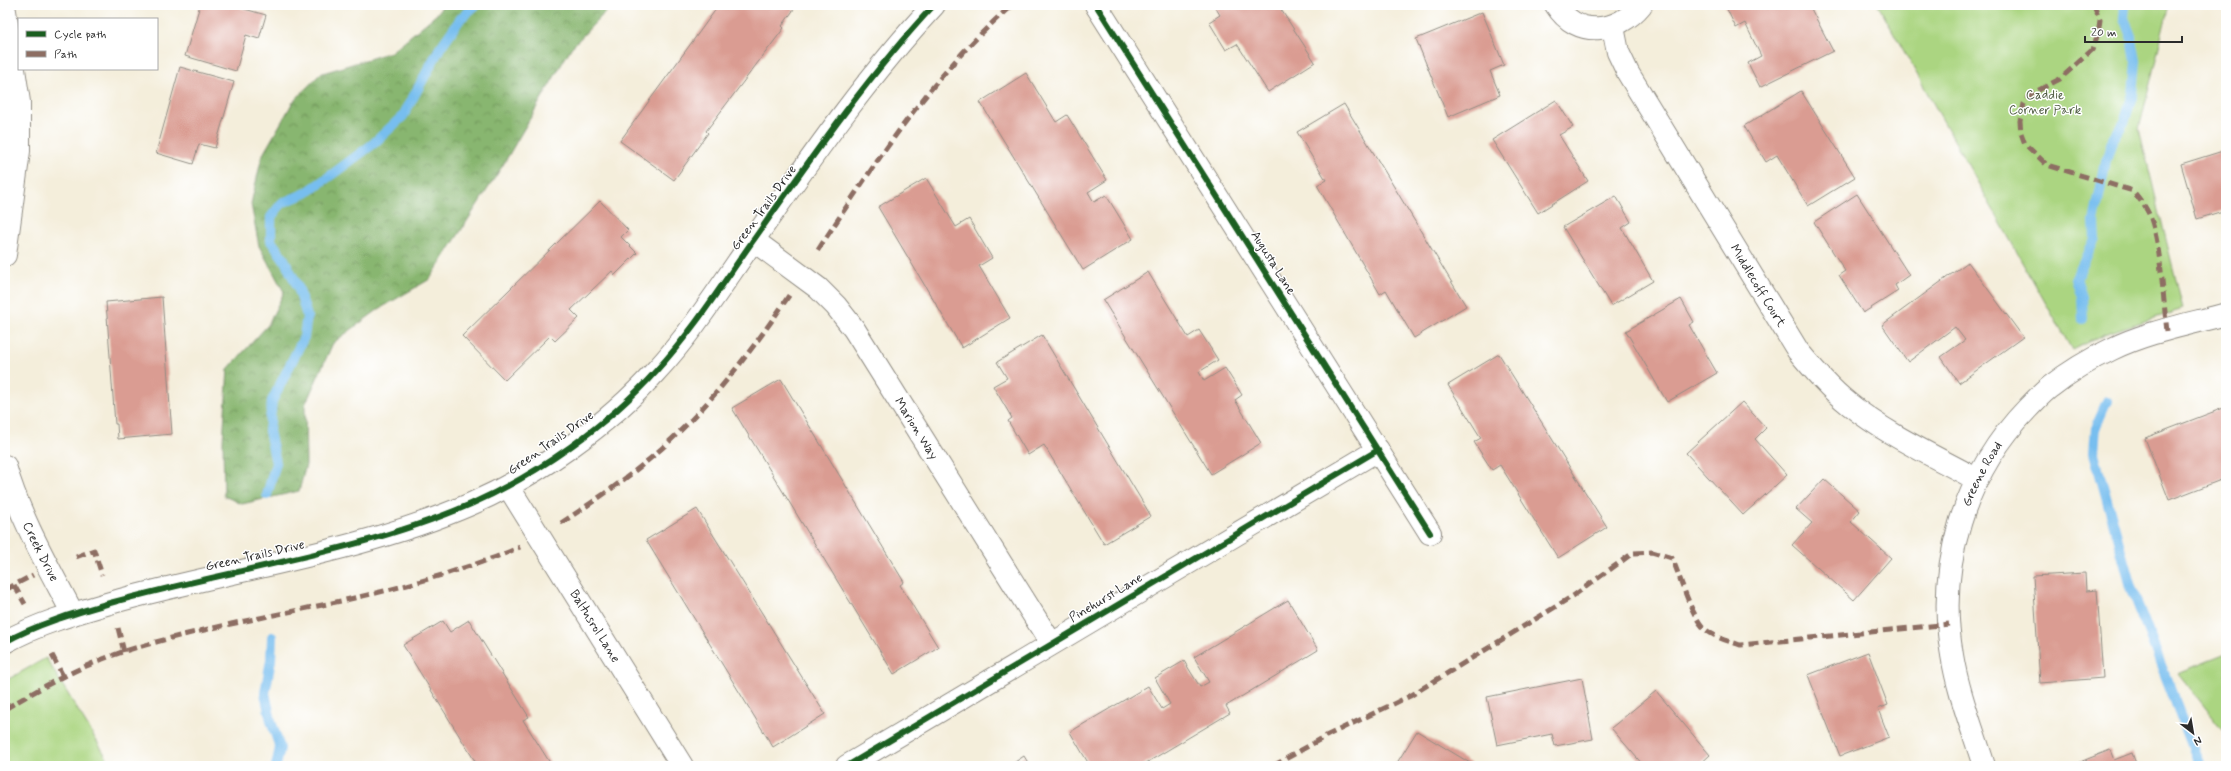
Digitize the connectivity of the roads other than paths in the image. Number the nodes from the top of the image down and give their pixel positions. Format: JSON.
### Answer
{"nodes":[{"id":1,"x":934,"y":5,"type":"edge"},
{"id":2,"x":1096,"y":5,"type":"edge"},
{"id":3,"x":1556,"y":5,"type":"edge"},
{"id":4,"x":1641,"y":5,"type":"edge"},
{"id":5,"x":5,"y":11,"type":"edge"},
{"id":6,"x":1613,"y":27,"type":"junction"},
{"id":7,"x":753,"y":240,"type":"junction"},
{"id":8,"x":5,"y":255,"type":"edge"},
{"id":9,"x":2226,"y":314,"type":"edge"},
{"id":10,"x":1378,"y":450,"type":"junction"},
{"id":11,"x":5,"y":466,"type":"edge"},
{"id":12,"x":1976,"y":479,"type":"junction"},
{"id":13,"x":508,"y":486,"type":"junction"},
{"id":14,"x":1430,"y":533,"type":"dead end"},
{"id":15,"x":73,"y":614,"type":"junction"},
{"id":16,"x":5,"y":642,"type":"edge"},
{"id":17,"x":1051,"y":643,"type":"junction"},
{"id":18,"x":682,"y":766,"type":"edge"},
{"id":19,"x":847,"y":766,"type":"edge"},
{"id":20,"x":1984,"y":766,"type":"edge"}],
"edges":[{"from":1,"to":7,"type":"street","name":"Green Trails Drive"},
{"from":2,"to":10,"type":"street","name":"Augusta Lane"},
{"from":3,"to":6,"type":"street"},
{"from":4,"to":6,"type":"street"},
{"from":5,"to":8,"type":"street"},
{"from":6,"to":12,"type":"street","name":"Middlecoff Court"},
{"from":7,"to":13,"type":"street","name":"Green Trails Drive"},
{"from":7,"to":17,"type":"street","name":"Marion Way"},
{"from":9,"to":12,"type":"street","name":"Greene Road"},
{"from":10,"to":14,"type":"street","name":"Augusta Lane"},
{"from":10,"to":17,"type":"street","name":"Pinehurst Lane"},
{"from":11,"to":15,"type":"street","name":"Creek Drive"},
{"from":12,"to":20,"type":"street","name":"Greene Road"},
{"from":13,"to":15,"type":"street","name":"Green Trails Drive"},
{"from":13,"to":18,"type":"street","name":"Baltusrol Lane"},
{"from":15,"to":16,"type":"street","name":"Green Trails Drive"},
{"from":17,"to":19,"type":"street","name":"Pinehurst Lane"}]}
